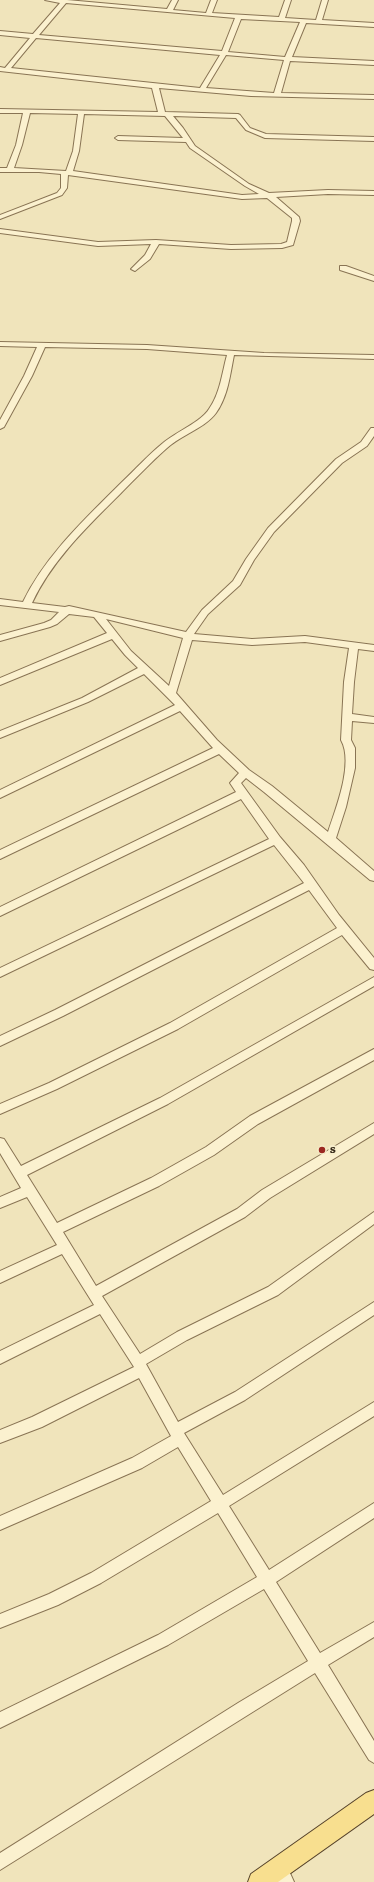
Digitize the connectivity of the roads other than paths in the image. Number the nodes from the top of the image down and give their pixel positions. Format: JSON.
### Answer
{"nodes":[{"id":1,"x":48,"y":0,"type":"edge"},
{"id":2,"x":143,"y":0,"type":"edge"},
{"id":3,"x":175,"y":0,"type":"edge"},
{"id":4,"x":214,"y":0,"type":"edge"},
{"id":5,"x":288,"y":0,"type":"edge"},
{"id":6,"x":325,"y":0,"type":"edge"},
{"id":7,"x":66,"y":1,"type":"edge"},
{"id":8,"x":103,"y":3,"type":"edge"},
{"id":9,"x":138,"y":9,"type":"junction"},
{"id":10,"x":169,"y":12,"type":"junction"},
{"id":11,"x":208,"y":15,"type":"junction"},
{"id":12,"x":239,"y":17,"type":"junction"},
{"id":13,"x":282,"y":19,"type":"junction"},
{"id":14,"x":304,"y":21,"type":"junction"},
{"id":15,"x":318,"y":22,"type":"junction"},
{"id":16,"x":374,"y":25,"type":"edge"},
{"id":17,"x":0,"y":33,"type":"edge"},
{"id":18,"x":35,"y":36,"type":"junction"},
{"id":19,"x":224,"y":53,"type":"junction"},
{"id":20,"x":288,"y":58,"type":"junction"},
{"id":21,"x":374,"y":63,"type":"edge"},
{"id":22,"x":3,"y":70,"type":"edge"},
{"id":23,"x":155,"y":86,"type":"junction"},
{"id":24,"x":202,"y":89,"type":"junction"},
{"id":25,"x":277,"y":95,"type":"junction"},
{"id":26,"x":374,"y":97,"type":"edge"},
{"id":27,"x":0,"y":111,"type":"edge"},
{"id":28,"x":27,"y":112,"type":"junction"},
{"id":29,"x":81,"y":113,"type":"junction"},
{"id":30,"x":164,"y":114,"type":"junction"},
{"id":31,"x":118,"y":138,"type":"dead end"},
{"id":32,"x":374,"y":139,"type":"edge"},
{"id":33,"x":188,"y":140,"type":"junction"},
{"id":34,"x":0,"y":170,"type":"edge"},
{"id":35,"x":10,"y":170,"type":"junction"},
{"id":36,"x":67,"y":173,"type":"junction"},
{"id":37,"x":374,"y":193,"type":"edge"},
{"id":38,"x":266,"y":195,"type":"junction"},
{"id":39,"x":0,"y":217,"type":"edge"},
{"id":40,"x":0,"y":231,"type":"edge"},
{"id":41,"x":156,"y":242,"type":"junction"},
{"id":42,"x":343,"y":268,"type":"dead end"},
{"id":43,"x":135,"y":269,"type":"dead end"},
{"id":44,"x":374,"y":279,"type":"edge"},
{"id":45,"x":0,"y":344,"type":"edge"},
{"id":46,"x":42,"y":345,"type":"junction"},
{"id":47,"x":231,"y":353,"type":"junction"},
{"id":48,"x":374,"y":357,"type":"edge"},
{"id":49,"x":0,"y":426,"type":"edge"},
{"id":50,"x":374,"y":430,"type":"edge"},
{"id":51,"x":0,"y":602,"type":"edge"},
{"id":52,"x":26,"y":605,"type":"junction"},
{"id":53,"x":69,"y":609,"type":"junction"},
{"id":54,"x":97,"y":614,"type":"junction"},
{"id":55,"x":112,"y":635,"type":"junction"},
{"id":56,"x":188,"y":636,"type":"junction"},
{"id":57,"x":0,"y":638,"type":"edge"},
{"id":58,"x":354,"y":645,"type":"junction"},
{"id":59,"x":374,"y":648,"type":"edge"},
{"id":60,"x":145,"y":669,"type":"junction"},
{"id":61,"x":0,"y":682,"type":"edge"},
{"id":62,"x":172,"y":694,"type":"junction"},
{"id":63,"x":181,"y":706,"type":"junction"},
{"id":64,"x":347,"y":717,"type":"junction"},
{"id":65,"x":374,"y":720,"type":"edge"},
{"id":66,"x":0,"y":735,"type":"edge"},
{"id":67,"x":220,"y":749,"type":"junction"},
{"id":68,"x":245,"y":773,"type":"junction"},
{"id":69,"x":0,"y":794,"type":"edge"},
{"id":70,"x":242,"y":794,"type":"junction"},
{"id":71,"x":330,"y":839,"type":"junction"},
{"id":72,"x":276,"y":840,"type":"junction"},
{"id":73,"x":0,"y":854,"type":"edge"},
{"id":74,"x":374,"y":877,"type":"edge"},
{"id":75,"x":311,"y":884,"type":"junction"},
{"id":76,"x":0,"y":912,"type":"edge"},
{"id":77,"x":343,"y":929,"type":"junction"},
{"id":78,"x":374,"y":966,"type":"edge"},
{"id":79,"x":0,"y":973,"type":"edge"},
{"id":80,"x":374,"y":981,"type":"edge"},
{"id":81,"x":0,"y":1041,"type":"edge"},
{"id":82,"x":374,"y":1054,"type":"edge"},
{"id":83,"x":0,"y":1109,"type":"edge"},
{"id":84,"x":374,"y":1128,"type":"edge"},
{"id":85,"x":0,"y":1143,"type":"edge"},
{"id":86,"x":19,"y":1173,"type":"junction"},
{"id":87,"x":30,"y":1190,"type":"junction"},
{"id":88,"x":0,"y":1203,"type":"edge"},
{"id":89,"x":374,"y":1217,"type":"edge"},
{"id":90,"x":55,"y":1230,"type":"junction"},
{"id":91,"x":65,"y":1247,"type":"junction"},
{"id":92,"x":0,"y":1277,"type":"edge"},
{"id":93,"x":94,"y":1294,"type":"junction"},
{"id":94,"x":102,"y":1307,"type":"junction"},
{"id":95,"x":374,"y":1308,"type":"edge"},
{"id":96,"x":0,"y":1358,"type":"edge"},
{"id":97,"x":140,"y":1366,"type":"junction"},
{"id":98,"x":374,"y":1408,"type":"edge"},
{"id":99,"x":178,"y":1434,"type":"junction"},
{"id":100,"x":0,"y":1437,"type":"edge"},
{"id":101,"x":220,"y":1504,"type":"junction"},
{"id":102,"x":374,"y":1510,"type":"edge"},
{"id":103,"x":0,"y":1523,"type":"edge"},
{"id":104,"x":266,"y":1580,"type":"junction"},
{"id":105,"x":0,"y":1621,"type":"edge"},
{"id":106,"x":374,"y":1629,"type":"edge"},
{"id":107,"x":318,"y":1664,"type":"junction"},
{"id":108,"x":0,"y":1720,"type":"edge"},
{"id":109,"x":374,"y":1755,"type":"edge"},
{"id":110,"x":374,"y":1801,"type":"edge"},
{"id":111,"x":0,"y":1862,"type":"edge"},
{"id":112,"x":282,"y":1875,"type":"edge"},
{"id":113,"x":259,"y":1882,"type":"edge"}],
"edges":[{"from":1,"to":7,"type":"street"},
{"from":2,"to":9,"type":"street"},
{"from":3,"to":10,"type":"street"},
{"from":4,"to":11,"type":"street"},
{"from":5,"to":13,"type":"street"},
{"from":6,"to":15,"type":"street"},
{"from":7,"to":8,"type":"street"},
{"from":7,"to":18,"type":"street"},
{"from":8,"to":9,"type":"street"},
{"from":9,"to":10,"type":"street"},
{"from":10,"to":11,"type":"street"},
{"from":11,"to":12,"type":"street"},
{"from":12,"to":13,"type":"street"},
{"from":12,"to":19,"type":"street"},
{"from":13,"to":14,"type":"street"},
{"from":14,"to":15,"type":"street"},
{"from":14,"to":20,"type":"street"},
{"from":15,"to":16,"type":"street"},
{"from":17,"to":18,"type":"street"},
{"from":18,"to":19,"type":"street"},
{"from":18,"to":22,"type":"street"},
{"from":19,"to":20,"type":"street"},
{"from":19,"to":24,"type":"street"},
{"from":20,"to":21,"type":"street"},
{"from":20,"to":25,"type":"street"},
{"from":22,"to":23,"type":"street"},
{"from":23,"to":24,"type":"street"},
{"from":23,"to":30,"type":"street"},
{"from":24,"to":25,"type":"street"},
{"from":25,"to":26,"type":"street"},
{"from":27,"to":28,"type":"street"},
{"from":28,"to":29,"type":"street"},
{"from":28,"to":35,"type":"street"},
{"from":29,"to":30,"type":"street"},
{"from":29,"to":36,"type":"street"},
{"from":30,"to":32,"type":"street"},
{"from":30,"to":33,"type":"street"},
{"from":31,"to":33,"type":"street"},
{"from":33,"to":38,"type":"street"},
{"from":34,"to":35,"type":"street"},
{"from":35,"to":36,"type":"street"},
{"from":36,"to":38,"type":"street"},
{"from":36,"to":39,"type":"street"},
{"from":37,"to":38,"type":"street"},
{"from":38,"to":41,"type":"street"},
{"from":40,"to":41,"type":"street"},
{"from":41,"to":43,"type":"street"},
{"from":42,"to":44,"type":"street"},
{"from":45,"to":46,"type":"street"},
{"from":46,"to":47,"type":"street"},
{"from":46,"to":49,"type":"street"},
{"from":47,"to":48,"type":"street"},
{"from":47,"to":52,"type":"street"},
{"from":50,"to":56,"type":"street"},
{"from":51,"to":52,"type":"street"},
{"from":52,"to":53,"type":"street"},
{"from":53,"to":54,"type":"street"},
{"from":53,"to":57,"type":"street"},
{"from":54,"to":55,"type":"street"},
{"from":54,"to":56,"type":"street"},
{"from":55,"to":60,"type":"street"},
{"from":55,"to":61,"type":"street"},
{"from":56,"to":58,"type":"street"},
{"from":56,"to":62,"type":"street"},
{"from":58,"to":59,"type":"street"},
{"from":58,"to":64,"type":"street"},
{"from":60,"to":62,"type":"street"},
{"from":60,"to":66,"type":"street"},
{"from":62,"to":63,"type":"street"},
{"from":63,"to":67,"type":"street"},
{"from":63,"to":69,"type":"street"},
{"from":64,"to":65,"type":"street"},
{"from":64,"to":71,"type":"street"},
{"from":67,"to":68,"type":"street"},
{"from":67,"to":73,"type":"street"},
{"from":68,"to":70,"type":"street"},
{"from":68,"to":71,"type":"street"},
{"from":70,"to":72,"type":"street"},
{"from":70,"to":76,"type":"street"},
{"from":71,"to":74,"type":"street"},
{"from":72,"to":75,"type":"street"},
{"from":72,"to":79,"type":"street"},
{"from":75,"to":77,"type":"street"},
{"from":75,"to":81,"type":"street"},
{"from":77,"to":78,"type":"street"},
{"from":77,"to":83,"type":"street"},
{"from":80,"to":86,"type":"street"},
{"from":82,"to":90,"type":"street"},
{"from":84,"to":93,"type":"street"},
{"from":85,"to":86,"type":"street"},
{"from":86,"to":87,"type":"street"},
{"from":87,"to":88,"type":"street"},
{"from":87,"to":90,"type":"street"},
{"from":89,"to":97,"type":"street"},
{"from":90,"to":91,"type":"street"},
{"from":91,"to":92,"type":"street"},
{"from":91,"to":93,"type":"street"},
{"from":93,"to":94,"type":"street"},
{"from":94,"to":96,"type":"street"},
{"from":94,"to":97,"type":"street"},
{"from":95,"to":99,"type":"street"},
{"from":97,"to":99,"type":"street"},
{"from":97,"to":100,"type":"street"},
{"from":98,"to":101,"type":"street"},
{"from":99,"to":101,"type":"street"},
{"from":99,"to":103,"type":"street"},
{"from":101,"to":104,"type":"street"},
{"from":101,"to":105,"type":"street"},
{"from":102,"to":104,"type":"street"},
{"from":104,"to":107,"type":"street"},
{"from":104,"to":108,"type":"street"},
{"from":106,"to":107,"type":"street"},
{"from":107,"to":109,"type":"street"},
{"from":107,"to":111,"type":"street"},
{"from":110,"to":112,"type":"main road"},
{"from":112,"to":113,"type":"main road"}]}
